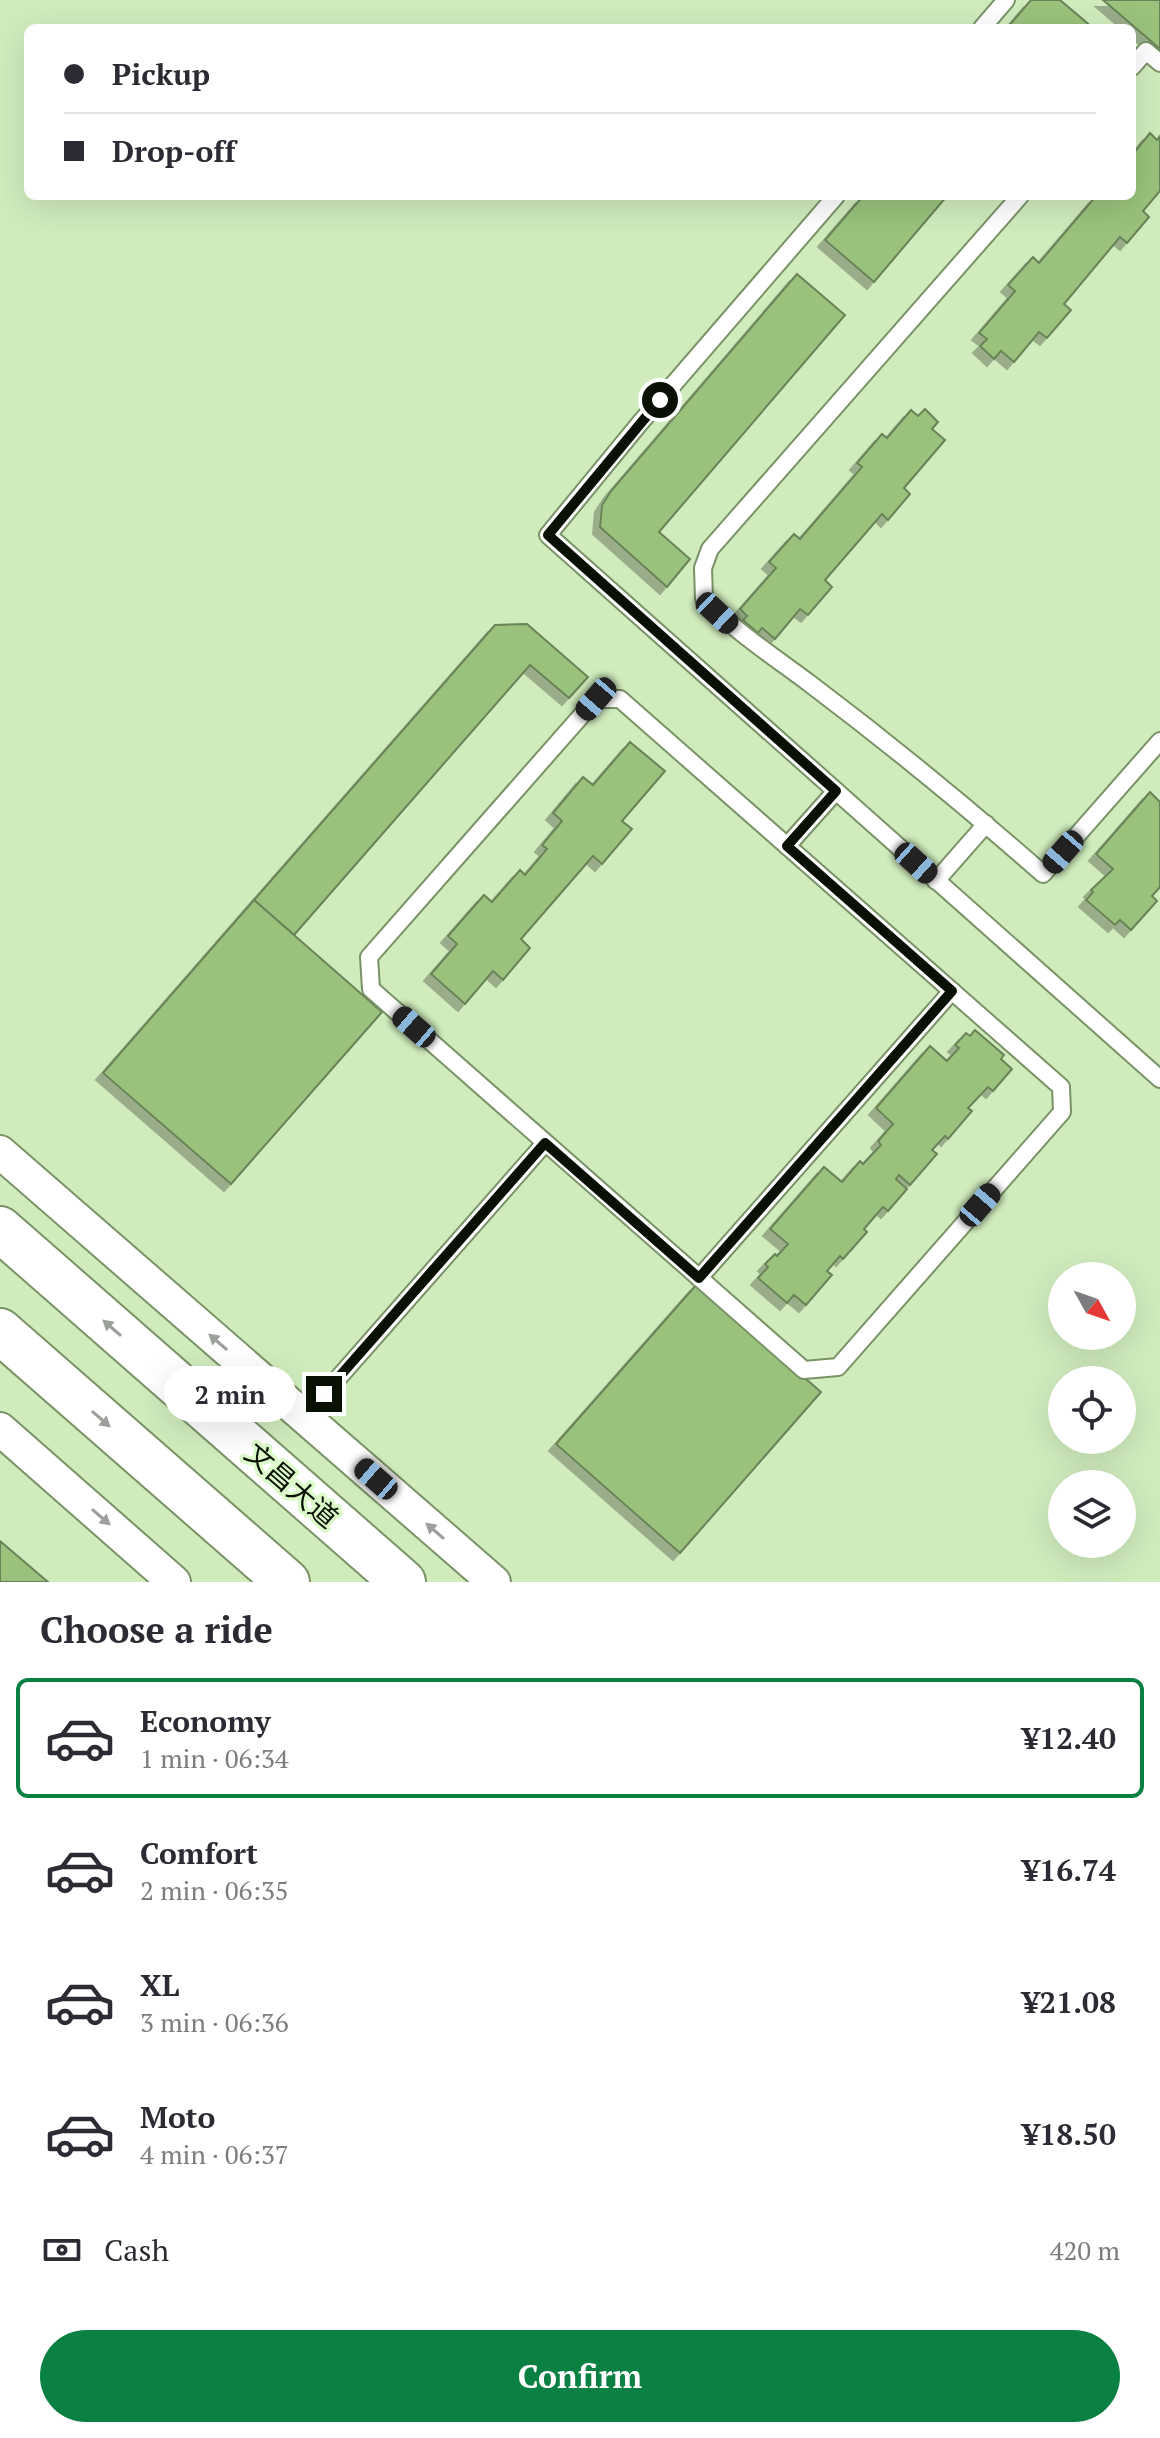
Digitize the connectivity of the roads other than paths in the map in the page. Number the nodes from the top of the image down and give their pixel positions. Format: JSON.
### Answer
{"nodes":[{"id":1,"x":1006,"y":0,"type":"edge"},
{"id":2,"x":985,"y":24,"type":"edge"},
{"id":3,"x":1136,"y":62,"type":"edge"},
{"id":4,"x":1160,"y":63,"type":"edge"},
{"id":5,"x":833,"y":200,"type":"edge"},
{"id":6,"x":1016,"y":200,"type":"edge"},
{"id":7,"x":1160,"y":741,"type":"edge"},
{"id":8,"x":836,"y":791,"type":"junction"},
{"id":9,"x":986,"y":824,"type":"junction"},
{"id":10,"x":787,"y":846,"type":"junction"},
{"id":11,"x":936,"y":881,"type":"junction"},
{"id":12,"x":952,"y":991,"type":"junction"},
{"id":13,"x":1160,"y":1079,"type":"edge"},
{"id":14,"x":545,"y":1143,"type":"junction"},
{"id":15,"x":0,"y":1152,"type":"edge"},
{"id":16,"x":0,"y":1229,"type":"edge"},
{"id":17,"x":699,"y":1278,"type":"junction"},
{"id":18,"x":0,"y":1331,"type":"edge"},
{"id":19,"x":304,"y":1417,"type":"junction"},
{"id":20,"x":0,"y":1429,"type":"edge"},
{"id":21,"x":174,"y":1582,"type":"edge"},
{"id":22,"x":287,"y":1582,"type":"edge"},
{"id":23,"x":403,"y":1582,"type":"edge"},
{"id":24,"x":494,"y":1582,"type":"edge"}],
"edges":[{"from":1,"to":2,"type":"lane"},
{"from":3,"to":4,"type":"lane"},
{"from":5,"to":8,"type":"lane"},
{"from":6,"to":9,"type":"lane"},
{"from":7,"to":9,"type":"lane"},
{"from":8,"to":10,"type":"lane"},
{"from":8,"to":11,"type":"lane"},
{"from":9,"to":11,"type":"lane"},
{"from":10,"to":12,"type":"lane"},
{"from":10,"to":14,"type":"lane"},
{"from":11,"to":13,"type":"lane"},
{"from":12,"to":17,"type":"lane"},
{"from":12,"to":17,"type":"lane"},
{"from":14,"to":17,"type":"lane"},
{"from":14,"to":19,"type":"lane"},
{"from":19,"to":15,"type":"street","one_way":true},
{"from":23,"to":16,"type":"main road","name":"文昌大道","one_way":true},
{"from":18,"to":22,"type":"main road","one_way":true},
{"from":24,"to":19,"type":"street","one_way":true},
{"from":20,"to":21,"type":"street","one_way":true}]}
